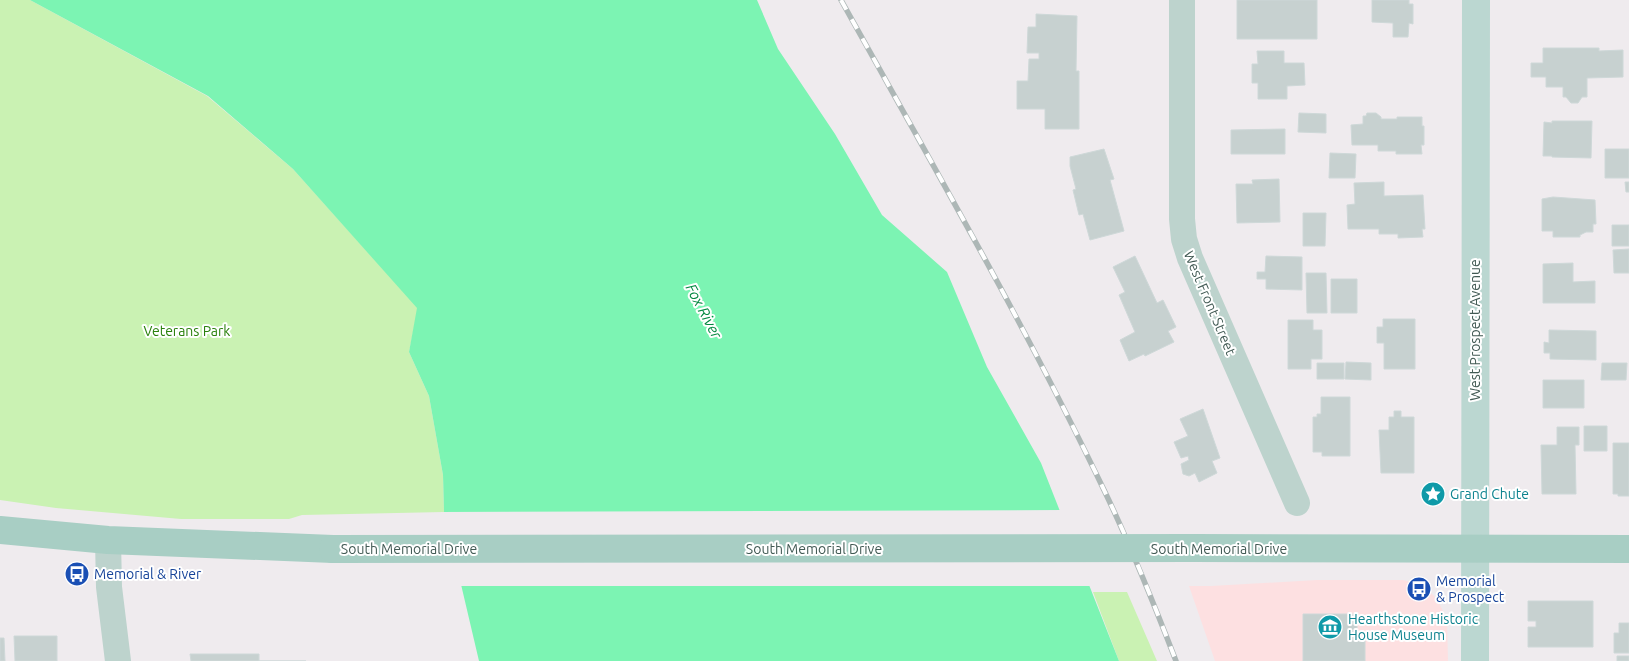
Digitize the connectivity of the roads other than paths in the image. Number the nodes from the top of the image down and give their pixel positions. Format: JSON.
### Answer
{"nodes":[{"id":1,"x":1182,"y":0,"type":"edge"},
{"id":2,"x":1476,"y":0,"type":"edge"},
{"id":3,"x":1297,"y":504,"type":"dead end"},
{"id":4,"x":0,"y":530,"type":"edge"},
{"id":5,"x":108,"y":540,"type":"junction"},
{"id":6,"x":1629,"y":549,"type":"edge"},
{"id":7,"x":1475,"y":550,"type":"junction"},
{"id":8,"x":118,"y":661,"type":"edge"},
{"id":9,"x":1475,"y":661,"type":"edge"}],
"edges":[{"from":1,"to":3,"type":"street","name":"West Front Street"},
{"from":2,"to":7,"type":"main road","name":"West Prospect Avenue"},
{"from":4,"to":5,"type":"main road","name":"South Memorial Drive"},
{"from":5,"to":7,"type":"main road","name":"South Memorial Drive","bridge":true},
{"from":5,"to":8,"type":"street"},
{"from":6,"to":7,"type":"main road","name":"South Memorial Drive"},
{"from":7,"to":9,"type":"main road","name":"West Prospect Avenue"}]}
